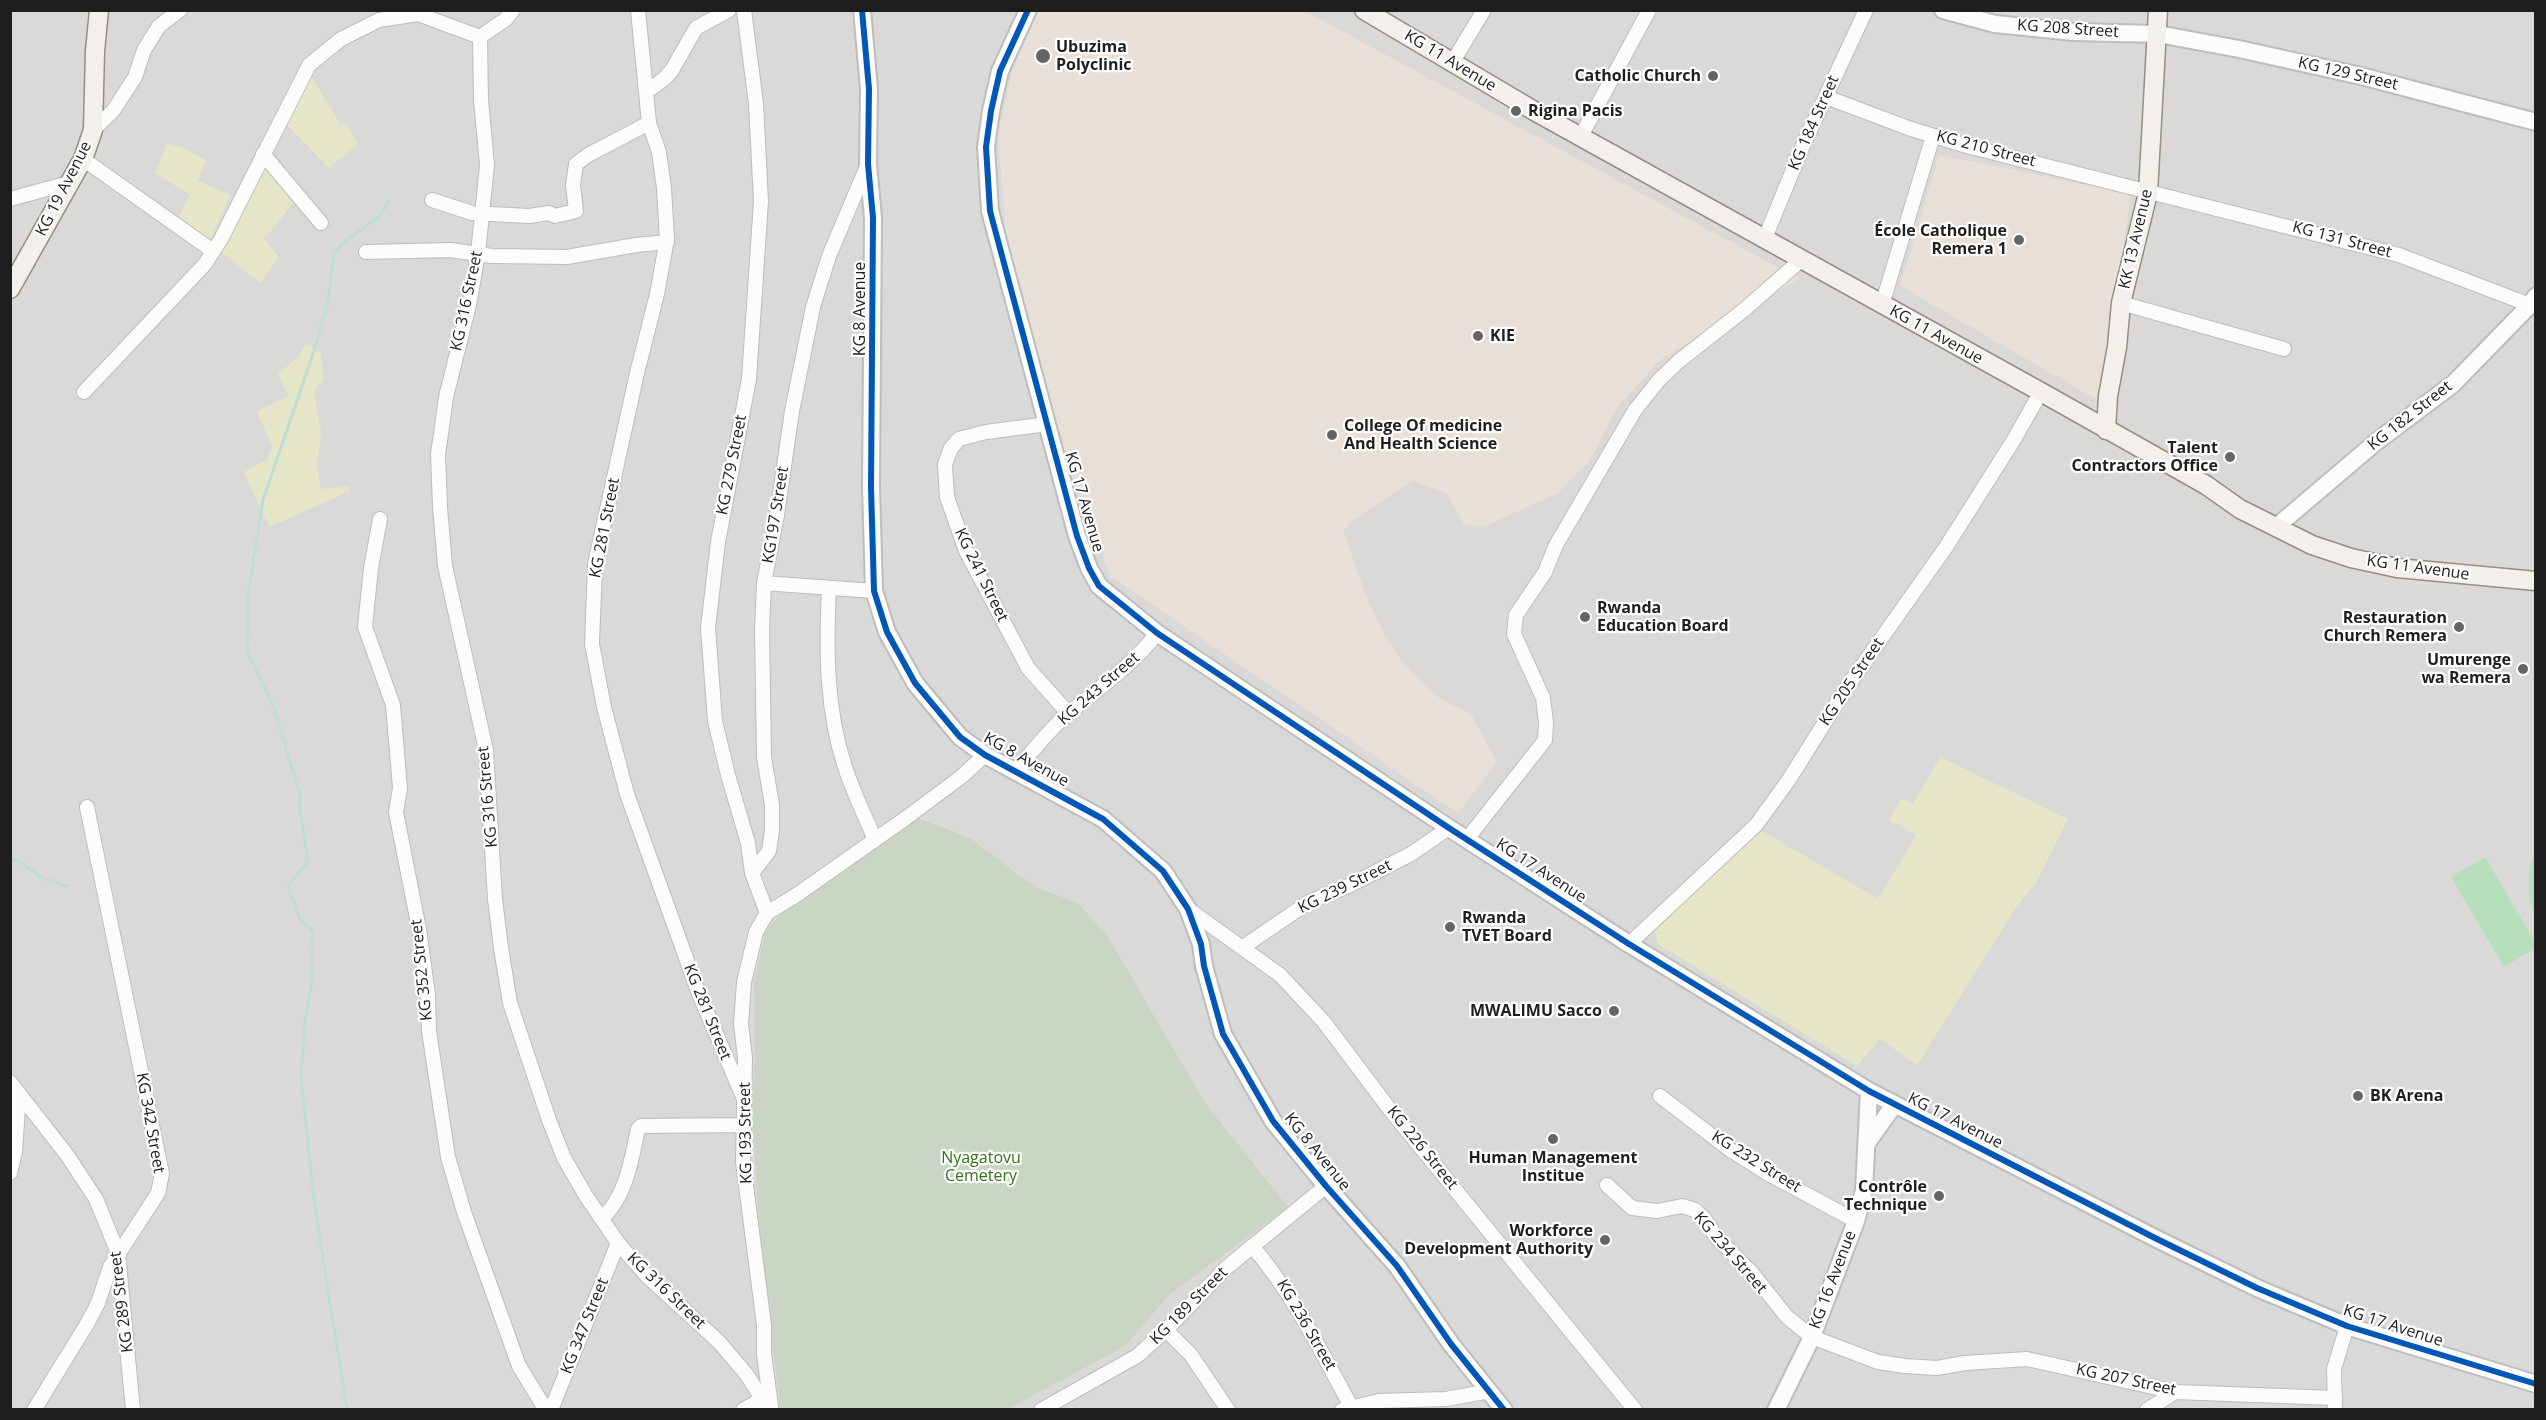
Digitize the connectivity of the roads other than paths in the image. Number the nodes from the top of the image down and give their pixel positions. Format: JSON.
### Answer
{"nodes":[{"id":1,"x":99,"y":10,"type":"edge"},
{"id":2,"x":180,"y":10,"type":"edge"},
{"id":3,"x":513,"y":10,"type":"edge"},
{"id":4,"x":638,"y":10,"type":"edge"},
{"id":5,"x":729,"y":10,"type":"edge"},
{"id":6,"x":744,"y":10,"type":"edge"},
{"id":7,"x":862,"y":10,"type":"edge"},
{"id":8,"x":1028,"y":10,"type":"edge"},
{"id":9,"x":1364,"y":10,"type":"edge"},
{"id":10,"x":1484,"y":10,"type":"edge"},
{"id":11,"x":1648,"y":10,"type":"edge"},
{"id":12,"x":1866,"y":10,"type":"edge"},
{"id":13,"x":1943,"y":10,"type":"edge"},
{"id":14,"x":2158,"y":10,"type":"edge"},
{"id":15,"x":2158,"y":34,"type":"junction"},
{"id":16,"x":480,"y":37,"type":"junction"},
{"id":17,"x":1452,"y":63,"type":"junction"},
{"id":18,"x":646,"y":92,"type":"junction"},
{"id":19,"x":1826,"y":97,"type":"junction"},
{"id":20,"x":2535,"y":122,"type":"edge"},
{"id":21,"x":649,"y":123,"type":"junction"},
{"id":22,"x":93,"y":130,"type":"junction"},
{"id":23,"x":1581,"y":136,"type":"junction"},
{"id":24,"x":1933,"y":136,"type":"junction"},
{"id":25,"x":263,"y":154,"type":"junction"},
{"id":26,"x":83,"y":159,"type":"junction"},
{"id":27,"x":868,"y":164,"type":"junction"},
{"id":28,"x":69,"y":183,"type":"junction"},
{"id":29,"x":2148,"y":193,"type":"junction"},
{"id":30,"x":10,"y":200,"type":"edge"},
{"id":31,"x":432,"y":200,"type":"dead end"},
{"id":32,"x":482,"y":214,"type":"junction"},
{"id":33,"x":321,"y":223,"type":"dead end"},
{"id":34,"x":1766,"y":238,"type":"junction"},
{"id":35,"x":667,"y":242,"type":"junction"},
{"id":36,"x":213,"y":250,"type":"junction"},
{"id":37,"x":366,"y":252,"type":"dead end"},
{"id":38,"x":478,"y":254,"type":"junction"},
{"id":39,"x":1802,"y":259,"type":"junction"},
{"id":40,"x":10,"y":289,"type":"edge"},
{"id":41,"x":2533,"y":300,"type":"edge"},
{"id":42,"x":2121,"y":303,"type":"junction"},
{"id":43,"x":1882,"y":305,"type":"junction"},
{"id":44,"x":2284,"y":349,"type":"dead end"},
{"id":45,"x":84,"y":392,"type":"dead end"},
{"id":46,"x":2041,"y":392,"type":"junction"},
{"id":47,"x":1048,"y":424,"type":"junction"},
{"id":48,"x":2106,"y":430,"type":"junction"},
{"id":49,"x":380,"y":519,"type":"dead end"},
{"id":50,"x":2276,"y":527,"type":"junction"},
{"id":51,"x":2535,"y":580,"type":"edge"},
{"id":52,"x":764,"y":583,"type":"junction"},
{"id":53,"x":829,"y":589,"type":"junction"},
{"id":54,"x":874,"y":591,"type":"junction"},
{"id":55,"x":1157,"y":633,"type":"junction"},
{"id":56,"x":1068,"y":713,"type":"junction"},
{"id":57,"x":985,"y":755,"type":"junction"},
{"id":58,"x":1016,"y":770,"type":"junction"},
{"id":59,"x":87,"y":807,"type":"dead end"},
{"id":60,"x":1449,"y":828,"type":"junction"},
{"id":61,"x":1467,"y":839,"type":"junction"},
{"id":62,"x":875,"y":840,"type":"junction"},
{"id":63,"x":752,"y":873,"type":"junction"},
{"id":64,"x":1188,"y":909,"type":"junction"},
{"id":65,"x":767,"y":913,"type":"junction"},
{"id":66,"x":1629,"y":944,"type":"junction"},
{"id":67,"x":1243,"y":947,"type":"junction"},
{"id":68,"x":15,"y":1088,"type":"edge"},
{"id":69,"x":1869,"y":1091,"type":"junction"},
{"id":70,"x":1660,"y":1096,"type":"dead end"},
{"id":71,"x":744,"y":1099,"type":"junction"},
{"id":72,"x":1894,"y":1105,"type":"junction"},
{"id":73,"x":743,"y":1125,"type":"junction"},
{"id":74,"x":1866,"y":1144,"type":"junction"},
{"id":75,"x":10,"y":1173,"type":"edge"},
{"id":76,"x":1607,"y":1185,"type":"dead end"},
{"id":77,"x":1326,"y":1186,"type":"junction"},
{"id":78,"x":602,"y":1219,"type":"junction"},
{"id":79,"x":1856,"y":1221,"type":"junction"},
{"id":80,"x":618,"y":1244,"type":"junction"},
{"id":81,"x":1252,"y":1246,"type":"junction"},
{"id":82,"x":118,"y":1253,"type":"junction"},
{"id":83,"x":2347,"y":1326,"type":"junction"},
{"id":84,"x":1166,"y":1330,"type":"junction"},
{"id":85,"x":1812,"y":1337,"type":"junction"},
{"id":86,"x":2027,"y":1359,"type":"joint"},
{"id":87,"x":2535,"y":1384,"type":"edge"},
{"id":88,"x":1490,"y":1391,"type":"junction"},
{"id":89,"x":2175,"y":1392,"type":"junction"},
{"id":90,"x":2335,"y":1404,"type":"edge"},
{"id":91,"x":767,"y":1406,"type":"edge"},
{"id":92,"x":1781,"y":1408,"type":"edge"},
{"id":93,"x":1349,"y":1409,"type":"edge"},
{"id":94,"x":34,"y":1410,"type":"edge"},
{"id":95,"x":133,"y":1410,"type":"edge"},
{"id":96,"x":546,"y":1410,"type":"edge"},
{"id":97,"x":550,"y":1410,"type":"edge"},
{"id":98,"x":743,"y":1410,"type":"edge"},
{"id":99,"x":1041,"y":1410,"type":"edge"},
{"id":100,"x":1228,"y":1410,"type":"edge"},
{"id":101,"x":1504,"y":1410,"type":"edge"},
{"id":102,"x":1635,"y":1410,"type":"edge"},
{"id":103,"x":2148,"y":1410,"type":"edge"}],
"edges":[{"from":1,"to":22,"type":"main road","name":"KG 19 Avenue"},
{"from":2,"to":22,"type":"street"},
{"from":3,"to":16,"type":"street"},
{"from":4,"to":18,"type":"street","name":"KG 281 Street"},
{"from":5,"to":18,"type":"street"},
{"from":6,"to":63,"type":"street","name":"KG 279 Street"},
{"from":7,"to":27,"type":"street","name":"KG 8 Avenue"},
{"from":8,"to":47,"type":"street","name":"KG 17 Avenue"},
{"from":9,"to":17,"type":"main road","name":"KG 11 Avenue"},
{"from":10,"to":17,"type":"street"},
{"from":11,"to":23,"type":"street"},
{"from":12,"to":19,"type":"street","name":"KG 184 Street"},
{"from":13,"to":15,"type":"street","name":"KG 208 Street"},
{"from":14,"to":15,"type":"main road","name":"KK 13 Avenue"},
{"from":15,"to":20,"type":"street","name":"KG 129 Street"},
{"from":15,"to":29,"type":"main road","name":"KK 13 Avenue"},
{"from":16,"to":25,"type":"street"},
{"from":16,"to":32,"type":"street","name":"KG 316 Street"},
{"from":17,"to":23,"type":"main road","name":"KG 11 Avenue"},
{"from":18,"to":21,"type":"street","name":"KG 281 Street"},
{"from":19,"to":24,"type":"street","name":"KG 210 Street"},
{"from":19,"to":34,"type":"street","name":"KG 184 Street"},
{"from":21,"to":32,"type":"street"},
{"from":21,"to":35,"type":"street","name":"KG 281 Street"},
{"from":22,"to":26,"type":"main road","name":"KG 19 Avenue"},
{"from":23,"to":34,"type":"main road","name":"KG 11 Avenue"},
{"from":24,"to":29,"type":"street","name":"KG 210 Street"},
{"from":24,"to":43,"type":"street"},
{"from":25,"to":33,"type":"street"},
{"from":25,"to":36,"type":"street"},
{"from":26,"to":28,"type":"main road","name":"KG 19 Avenue"},
{"from":26,"to":36,"type":"street"},
{"from":27,"to":52,"type":"street","name":"KG197 Street"},
{"from":27,"to":54,"type":"street","name":"KG 8 Avenue"},
{"from":28,"to":30,"type":"street"},
{"from":28,"to":40,"type":"main road","name":"KG 19 Avenue"},
{"from":29,"to":41,"type":"street","name":"KG 131 Street"},
{"from":29,"to":42,"type":"main road","name":"KK 13 Avenue"},
{"from":31,"to":32,"type":"street"},
{"from":32,"to":38,"type":"street","name":"KG 316 Street"},
{"from":34,"to":39,"type":"main road","name":"KG 11 Avenue"},
{"from":35,"to":38,"type":"street"},
{"from":35,"to":71,"type":"street","name":"KG 281 Street"},
{"from":36,"to":45,"type":"street"},
{"from":37,"to":38,"type":"street"},
{"from":38,"to":78,"type":"street","name":"KG 316 Street"},
{"from":39,"to":43,"type":"main road","name":"KG 11 Avenue"},
{"from":39,"to":61,"type":"street"},
{"from":41,"to":50,"type":"street","name":"KG 182 Street"},
{"from":42,"to":44,"type":"street"},
{"from":42,"to":48,"type":"main road","name":"KK 13 Avenue"},
{"from":43,"to":46,"type":"main road","name":"KG 11 Avenue"},
{"from":46,"to":48,"type":"main road","name":"KG 11 Avenue"},
{"from":46,"to":66,"type":"street","name":"KG 205 Street"},
{"from":47,"to":55,"type":"street","name":"KG 17 Avenue"},
{"from":47,"to":56,"type":"street","name":"KG 241 Street"},
{"from":48,"to":50,"type":"main road","name":"KG 11 Avenue"},
{"from":49,"to":96,"type":"street","name":"KG 352 Street"},
{"from":50,"to":51,"type":"main road","name":"KG 11 Avenue"},
{"from":52,"to":53,"type":"street"},
{"from":52,"to":63,"type":"street","name":"KG197 Street"},
{"from":53,"to":54,"type":"street"},
{"from":53,"to":62,"type":"street"},
{"from":54,"to":57,"type":"street","name":"KG 8 Avenue"},
{"from":55,"to":56,"type":"street","name":"KG 243 Street"},
{"from":55,"to":60,"type":"street","name":"KG 17 Avenue"},
{"from":56,"to":58,"type":"street","name":"KG 243 Street"},
{"from":57,"to":58,"type":"street","name":"KG 8 Avenue"},
{"from":57,"to":62,"type":"street"},
{"from":58,"to":64,"type":"street","name":"KG 8 Avenue"},
{"from":59,"to":82,"type":"street","name":"KG 342 Street"},
{"from":60,"to":61,"type":"street","name":"KG 17 Avenue"},
{"from":60,"to":67,"type":"street","name":"KG 239 Street"},
{"from":61,"to":66,"type":"street","name":"KG 17 Avenue"},
{"from":62,"to":65,"type":"street"},
{"from":63,"to":65,"type":"street","name":"KG 279 Street"},
{"from":64,"to":67,"type":"street","name":"KG 226 Street"},
{"from":64,"to":77,"type":"street","name":"KG 8 Avenue"},
{"from":65,"to":71,"type":"street","name":"KG 193 Street"},
{"from":66,"to":69,"type":"street","name":"KG 17 Avenue"},
{"from":67,"to":102,"type":"street","name":"KG 226 Street"},
{"from":68,"to":75,"type":"street"},
{"from":68,"to":82,"type":"street","name":"KG 289 Street"},
{"from":69,"to":72,"type":"street","name":"KG 17 Avenue"},
{"from":69,"to":74,"type":"street","name":"KG 16 Avenue"},
{"from":70,"to":79,"type":"street","name":"KG 232 Street"},
{"from":71,"to":73,"type":"street","name":"KG 193 Street"},
{"from":72,"to":74,"type":"street"},
{"from":72,"to":83,"type":"street","name":"KG 17 Avenue"},
{"from":73,"to":78,"type":"street"},
{"from":73,"to":91,"type":"street","name":"KG 193 Street"},
{"from":74,"to":79,"type":"street","name":"KG 16 Avenue"},
{"from":76,"to":85,"type":"street","name":"KG 234 Street"},
{"from":77,"to":81,"type":"street","name":"KG 189 Street"},
{"from":77,"to":88,"type":"street","name":"KG 8 Avenue"},
{"from":78,"to":80,"type":"street","name":"KG 316 Street"},
{"from":79,"to":85,"type":"street","name":"KG 16 Avenue"},
{"from":80,"to":91,"type":"street","name":"KG 316 Street"},
{"from":80,"to":97,"type":"street","name":"KG 347 Street"},
{"from":81,"to":84,"type":"street","name":"KG 189 Street"},
{"from":81,"to":93,"type":"street","name":"KG 236 Street"},
{"from":82,"to":94,"type":"street","name":"KG 342 Street"},
{"from":82,"to":95,"type":"street","name":"KG 289 Street"},
{"from":83,"to":87,"type":"street","name":"KG 17 Avenue"},
{"from":83,"to":90,"type":"street"},
{"from":84,"to":99,"type":"street","name":"KG 189 Street"},
{"from":84,"to":100,"type":"street"},
{"from":85,"to":86,"type":"street","name":"KG 234 Street"},
{"from":85,"to":92,"type":"street","name":"KG 16 Avenue"},
{"from":86,"to":89,"type":"street","name":"KG 207 Street"},
{"from":88,"to":93,"type":"street"},
{"from":88,"to":101,"type":"street","name":"KG 8 Avenue"},
{"from":89,"to":90,"type":"street","name":"KG 207 Street"},
{"from":89,"to":103,"type":"street"},
{"from":91,"to":98,"type":"street"}]}
